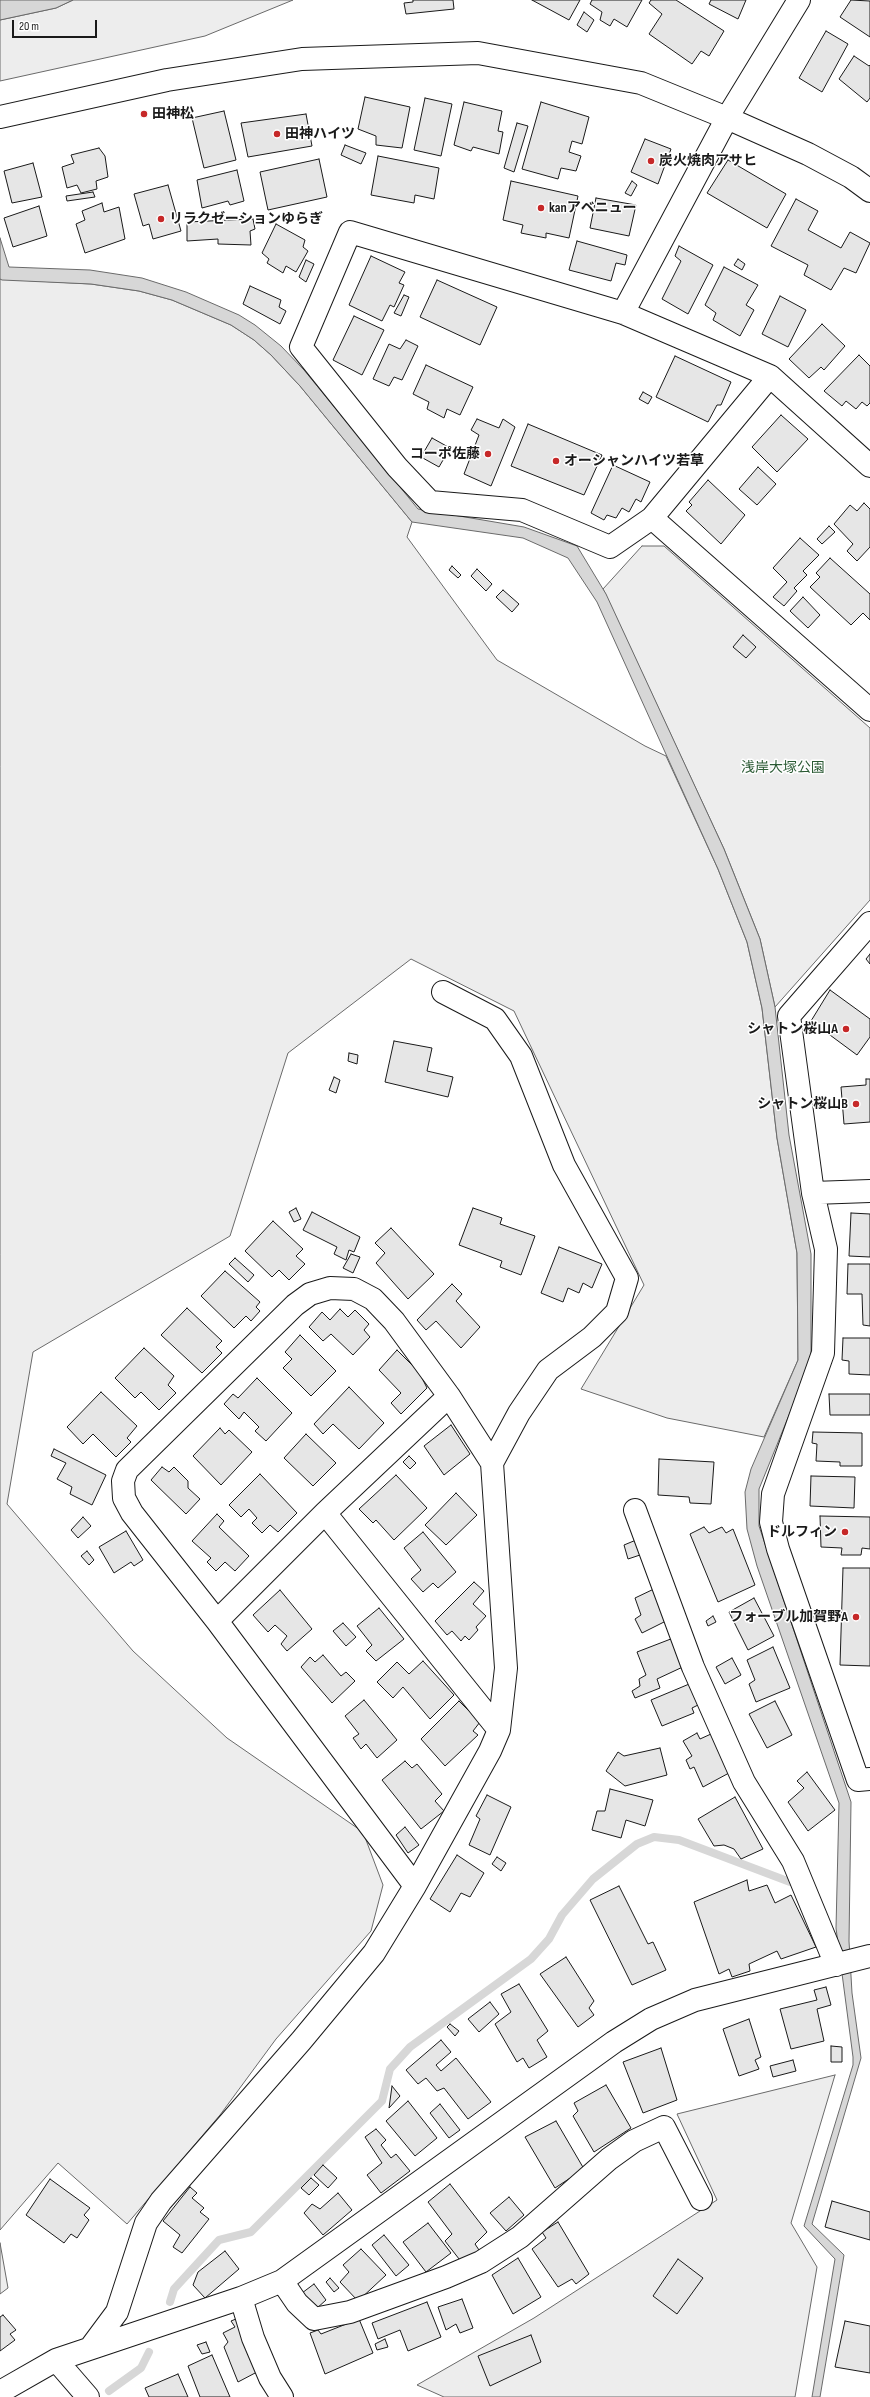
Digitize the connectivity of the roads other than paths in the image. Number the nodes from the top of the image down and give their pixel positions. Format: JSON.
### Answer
{"nodes":[{"id":1,"x":799,"y":0,"type":"edge"},
{"id":2,"x":0,"y":117,"type":"edge"},
{"id":3,"x":727,"y":118,"type":"junction"},
{"id":4,"x":870,"y":191,"type":"edge"},
{"id":5,"x":623,"y":313,"type":"junction"},
{"id":6,"x":770,"y":376,"type":"junction"},
{"id":7,"x":870,"y":466,"type":"edge"},
{"id":8,"x":652,"y":518,"type":"junction"},
{"id":9,"x":870,"y":710,"type":"edge"},
{"id":10,"x":870,"y":923,"type":"edge"},
{"id":11,"x":443,"y":992,"type":"dead end"},
{"id":12,"x":870,"y":1191,"type":"edge"},
{"id":13,"x":813,"y":1193,"type":"junction"},
{"id":14,"x":449,"y":1396,"type":"junction"},
{"id":15,"x":492,"y":1463,"type":"junction"},
{"id":16,"x":635,"y":1510,"type":"dead end"},
{"id":17,"x":325,"y":1513,"type":"junction"},
{"id":18,"x":217,"y":1621,"type":"junction"},
{"id":19,"x":498,"y":1730,"type":"junction"},
{"id":20,"x":870,"y":1779,"type":"edge"},
{"id":21,"x":414,"y":1886,"type":"junction"},
{"id":22,"x":870,"y":1956,"type":"edge"},
{"id":23,"x":836,"y":1964,"type":"junction"},
{"id":24,"x":701,"y":2199,"type":"dead end"},
{"id":25,"x":282,"y":2281,"type":"junction"},
{"id":26,"x":241,"y":2298,"type":"junction"},
{"id":27,"x":91,"y":2347,"type":"junction"},
{"id":28,"x":56,"y":2360,"type":"junction"},
{"id":29,"x":0,"y":2392,"type":"edge"},
{"id":30,"x":88,"y":2397,"type":"edge"},
{"id":31,"x":282,"y":2397,"type":"edge"}],
"edges":[{"from":1,"to":3,"type":"street"},
{"from":2,"to":3,"type":"street"},
{"from":3,"to":4,"type":"street"},
{"from":3,"to":5,"type":"street"},
{"from":5,"to":6,"type":"street"},
{"from":5,"to":8,"type":"street"},
{"from":6,"to":7,"type":"street"},
{"from":6,"to":8,"type":"street"},
{"from":8,"to":9,"type":"street"},
{"from":10,"to":13,"type":"street"},
{"from":11,"to":15,"type":"street"},
{"from":12,"to":13,"type":"street"},
{"from":13,"to":20,"type":"street"},
{"from":14,"to":15,"type":"street"},
{"from":14,"to":17,"type":"street"},
{"from":14,"to":18,"type":"street"},
{"from":15,"to":19,"type":"street"},
{"from":16,"to":23,"type":"street"},
{"from":17,"to":18,"type":"street"},
{"from":17,"to":19,"type":"street"},
{"from":18,"to":21,"type":"street"},
{"from":19,"to":21,"type":"street"},
{"from":21,"to":27,"type":"street"},
{"from":22,"to":23,"type":"street"},
{"from":23,"to":25,"type":"street"},
{"from":24,"to":25,"type":"street"},
{"from":25,"to":26,"type":"street"},
{"from":26,"to":27,"type":"street"},
{"from":26,"to":31,"type":"street"},
{"from":27,"to":28,"type":"street"},
{"from":28,"to":29,"type":"street"},
{"from":28,"to":30,"type":"street"}]}
